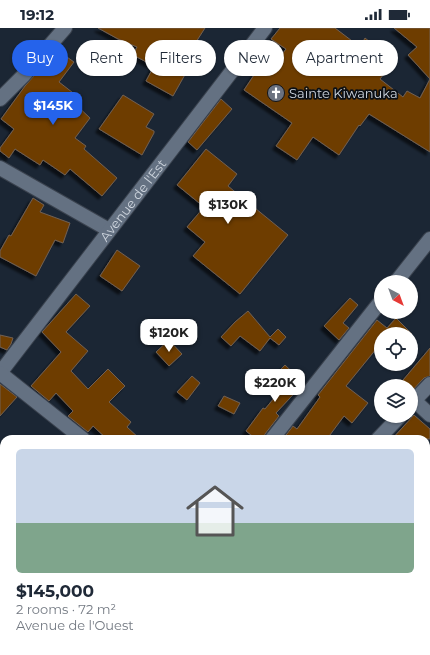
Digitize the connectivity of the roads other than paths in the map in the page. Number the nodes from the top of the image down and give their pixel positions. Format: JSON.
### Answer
{"nodes":[{"id":1,"x":65,"y":28,"type":"edge"},
{"id":2,"x":266,"y":28,"type":"edge"},
{"id":3,"x":0,"y":99,"type":"edge"},
{"id":4,"x":0,"y":168,"type":"edge"},
{"id":5,"x":110,"y":230,"type":"junction"},
{"id":6,"x":430,"y":239,"type":"edge"},
{"id":7,"x":402,"y":275,"type":"edge"},
{"id":8,"x":374,"y":310,"type":"edge"},
{"id":9,"x":0,"y":373,"type":"edge"},
{"id":10,"x":430,"y":384,"type":"edge"},
{"id":11,"x":418,"y":397,"type":"edge"},
{"id":12,"x":418,"y":406,"type":"edge"},
{"id":13,"x":430,"y":415,"type":"edge"},
{"id":14,"x":393,"y":423,"type":"edge"},
{"id":15,"x":78,"y":435,"type":"edge"},
{"id":16,"x":275,"y":435,"type":"edge"},
{"id":17,"x":382,"y":435,"type":"edge"}],
"edges":[{"from":1,"to":3,"type":"street"},
{"from":2,"to":5,"type":"street","name":"Avenue de l'Est"},
{"from":4,"to":5,"type":"street"},
{"from":5,"to":9,"type":"street","name":"Avenue de l'Est"},
{"from":6,"to":7,"type":"street"},
{"from":8,"to":16,"type":"street"},
{"from":9,"to":15,"type":"street"},
{"from":10,"to":11,"type":"street"},
{"from":12,"to":13,"type":"street"},
{"from":14,"to":17,"type":"street"}]}
